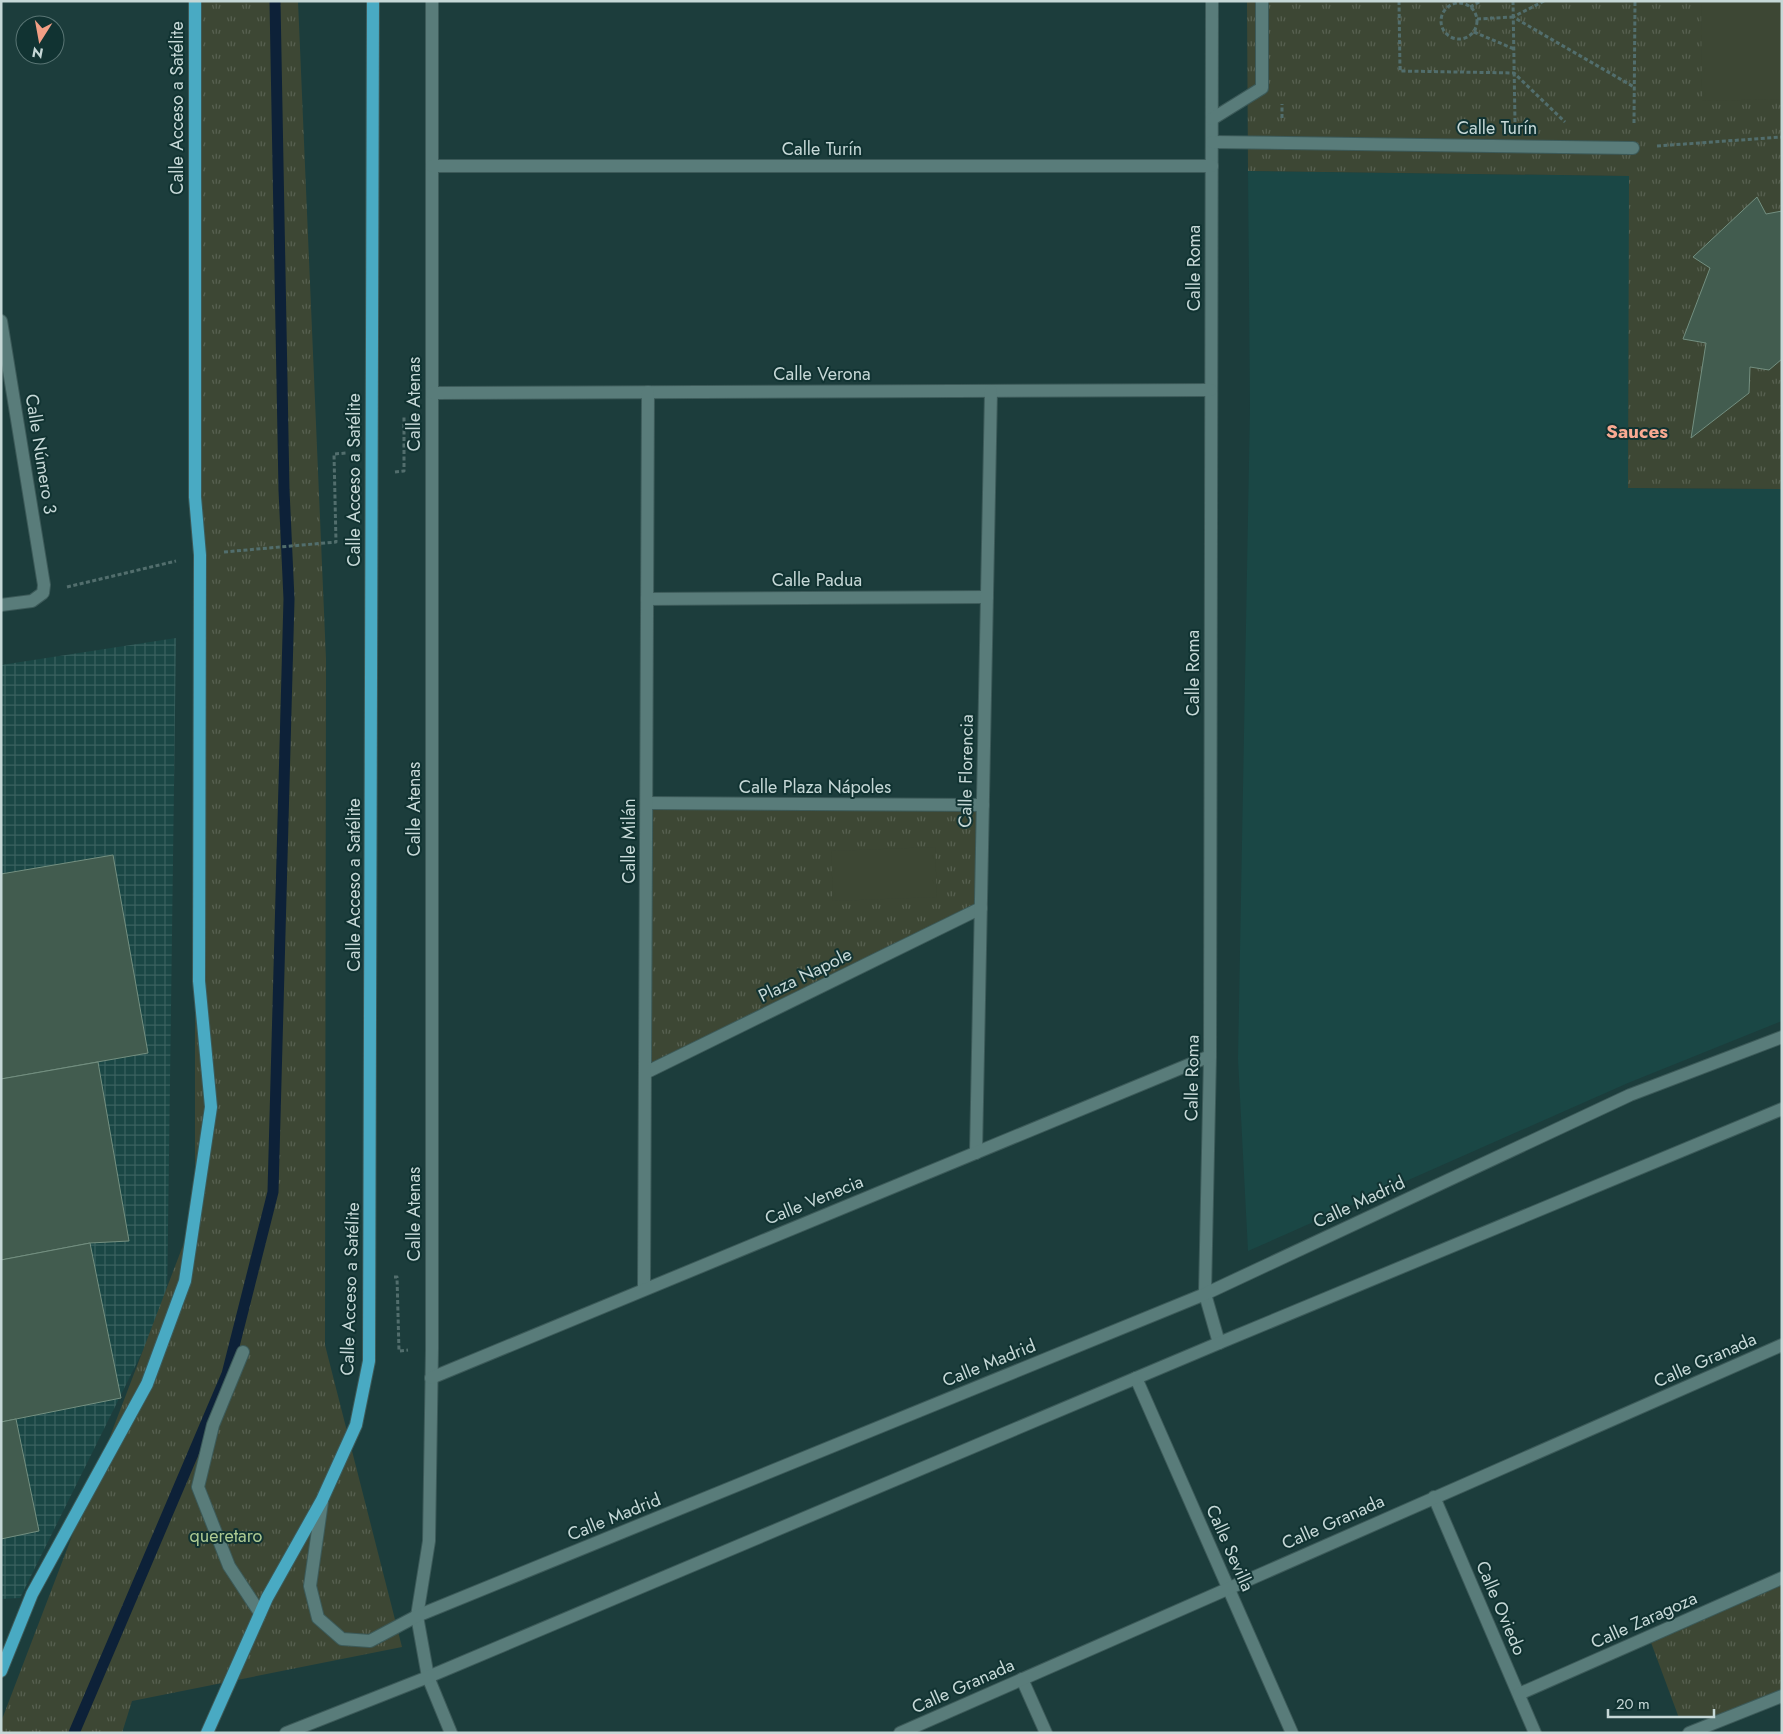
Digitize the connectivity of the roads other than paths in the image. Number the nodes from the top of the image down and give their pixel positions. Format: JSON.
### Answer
{"nodes":[{"id":1,"x":195,"y":1,"type":"edge"},
{"id":2,"x":373,"y":1,"type":"edge"},
{"id":3,"x":432,"y":1,"type":"edge"},
{"id":4,"x":1212,"y":1,"type":"edge"},
{"id":5,"x":1262,"y":1,"type":"edge"},
{"id":6,"x":1212,"y":119,"type":"junction"},
{"id":7,"x":1212,"y":142,"type":"junction"},
{"id":8,"x":1633,"y":148,"type":"road end"},
{"id":9,"x":432,"y":166,"type":"junction"},
{"id":10,"x":1212,"y":166,"type":"junction"},
{"id":11,"x":1,"y":321,"type":"edge"},
{"id":12,"x":6,"y":383,"type":"edge"},
{"id":13,"x":992,"y":390,"type":"junction"},
{"id":14,"x":1212,"y":390,"type":"junction"},
{"id":15,"x":648,"y":392,"type":"junction"},
{"id":16,"x":432,"y":399,"type":"junction"},
{"id":17,"x":987,"y":597,"type":"junction"},
{"id":18,"x":647,"y":599,"type":"junction"},
{"id":19,"x":1,"y":605,"type":"edge"},
{"id":20,"x":647,"y":803,"type":"junction"},
{"id":21,"x":983,"y":805,"type":"junction"},
{"id":22,"x":981,"y":908,"type":"junction"},
{"id":23,"x":1782,"y":1037,"type":"edge"},
{"id":24,"x":1210,"y":1056,"type":"junction"},
{"id":25,"x":645,"y":1073,"type":"junction"},
{"id":26,"x":1782,"y":1109,"type":"edge"},
{"id":27,"x":976,"y":1153,"type":"junction"},
{"id":28,"x":644,"y":1289,"type":"junction"},
{"id":29,"x":1205,"y":1294,"type":"junction"},
{"id":30,"x":1219,"y":1343,"type":"junction"},
{"id":31,"x":1782,"y":1345,"type":"edge"},
{"id":32,"x":243,"y":1352,"type":"dead end"},
{"id":33,"x":431,"y":1378,"type":"junction"},
{"id":34,"x":1136,"y":1378,"type":"junction"},
{"id":35,"x":1434,"y":1497,"type":"junction"},
{"id":36,"x":322,"y":1500,"type":"junction"},
{"id":37,"x":1782,"y":1578,"type":"edge"},
{"id":38,"x":1228,"y":1587,"type":"junction"},
{"id":39,"x":260,"y":1613,"type":"junction"},
{"id":40,"x":417,"y":1616,"type":"junction"},
{"id":41,"x":1,"y":1671,"type":"edge"},
{"id":42,"x":428,"y":1677,"type":"junction"},
{"id":43,"x":1022,"y":1678,"type":"junction"},
{"id":44,"x":1520,"y":1694,"type":"junction"},
{"id":45,"x":1782,"y":1696,"type":"edge"},
{"id":46,"x":289,"y":1732,"type":"edge"},
{"id":47,"x":207,"y":1733,"type":"edge"},
{"id":48,"x":451,"y":1733,"type":"edge"},
{"id":49,"x":900,"y":1733,"type":"edge"},
{"id":50,"x":1046,"y":1733,"type":"edge"},
{"id":51,"x":1292,"y":1733,"type":"edge"},
{"id":52,"x":1535,"y":1733,"type":"edge"},
{"id":53,"x":1689,"y":1733,"type":"edge"}],
"edges":[{"from":1,"to":41,"type":"main road","name":"Calle Acceso a Satélite"},
{"from":2,"to":36,"type":"main road","name":"Calle Acceso a Satélite"},
{"from":3,"to":9,"type":"street","name":"Calle Atenas"},
{"from":4,"to":6,"type":"street","name":"Calle Roma"},
{"from":5,"to":6,"type":"street"},
{"from":6,"to":7,"type":"street","name":"Calle Roma"},
{"from":7,"to":8,"type":"street","name":"Calle Turín"},
{"from":7,"to":10,"type":"street","name":"Calle Roma"},
{"from":9,"to":10,"type":"street","name":"Calle Turín"},
{"from":9,"to":16,"type":"street","name":"Calle Atenas"},
{"from":10,"to":14,"type":"street","name":"Calle Roma"},
{"from":11,"to":12,"type":"street","name":"Calle Número 3"},
{"from":12,"to":19,"type":"street","name":"Calle Número 3"},
{"from":13,"to":14,"type":"street","name":"Calle Verona"},
{"from":13,"to":15,"type":"street","name":"Calle Verona"},
{"from":13,"to":17,"type":"street","name":"Calle Florencia"},
{"from":14,"to":24,"type":"street","name":"Calle Roma"},
{"from":15,"to":16,"type":"street","name":"Calle Verona"},
{"from":15,"to":18,"type":"street","name":"Calle Milán"},
{"from":16,"to":33,"type":"street","name":"Calle Atenas"},
{"from":17,"to":18,"type":"street","name":"Calle Padua"},
{"from":17,"to":21,"type":"street","name":"Calle Florencia"},
{"from":18,"to":20,"type":"street","name":"Calle Milán"},
{"from":20,"to":21,"type":"street","name":"Calle Plaza Nápoles"},
{"from":20,"to":25,"type":"street","name":"Calle Milán"},
{"from":21,"to":22,"type":"street","name":"Calle Florencia"},
{"from":22,"to":25,"type":"street","name":"Plaza Napole"},
{"from":22,"to":27,"type":"street","name":"Calle Florencia"},
{"from":23,"to":29,"type":"street","name":"Calle Madrid"},
{"from":24,"to":27,"type":"street","name":"Calle Venecia"},
{"from":24,"to":29,"type":"street","name":"Calle Roma"},
{"from":25,"to":28,"type":"street","name":"Calle Milán"},
{"from":26,"to":30,"type":"street"},
{"from":27,"to":28,"type":"street","name":"Calle Venecia"},
{"from":28,"to":33,"type":"street","name":"Calle Venecia"},
{"from":29,"to":30,"type":"street","name":"Calle Roma"},
{"from":29,"to":40,"type":"street","name":"Calle Madrid"},
{"from":30,"to":34,"type":"street"},
{"from":31,"to":35,"type":"street","name":"Calle Granada"},
{"from":32,"to":39,"type":"street"},
{"from":33,"to":40,"type":"street","name":"Calle Atenas"},
{"from":34,"to":38,"type":"street","name":"Calle Sevilla"},
{"from":34,"to":42,"type":"street"},
{"from":35,"to":38,"type":"street","name":"Calle Granada"},
{"from":35,"to":44,"type":"street","name":"Calle Oviedo"},
{"from":36,"to":39,"type":"main road","name":"Calle Acceso a Satélite"},
{"from":36,"to":40,"type":"street","name":"Calle Madrid"},
{"from":37,"to":44,"type":"street","name":"Calle Zaragoza"},
{"from":38,"to":43,"type":"street","name":"Calle Granada"},
{"from":38,"to":51,"type":"street","name":"Calle Sevilla"},
{"from":39,"to":47,"type":"main road","name":"Calle Acceso a Satélite"},
{"from":40,"to":42,"type":"street","name":"Calle Atenas"},
{"from":42,"to":46,"type":"street"},
{"from":42,"to":48,"type":"street","name":"Calle Atenas"},
{"from":43,"to":49,"type":"street","name":"Calle Granada"},
{"from":43,"to":50,"type":"street"},
{"from":44,"to":52,"type":"street","name":"Calle Oviedo"},
{"from":45,"to":53,"type":"street"}]}
